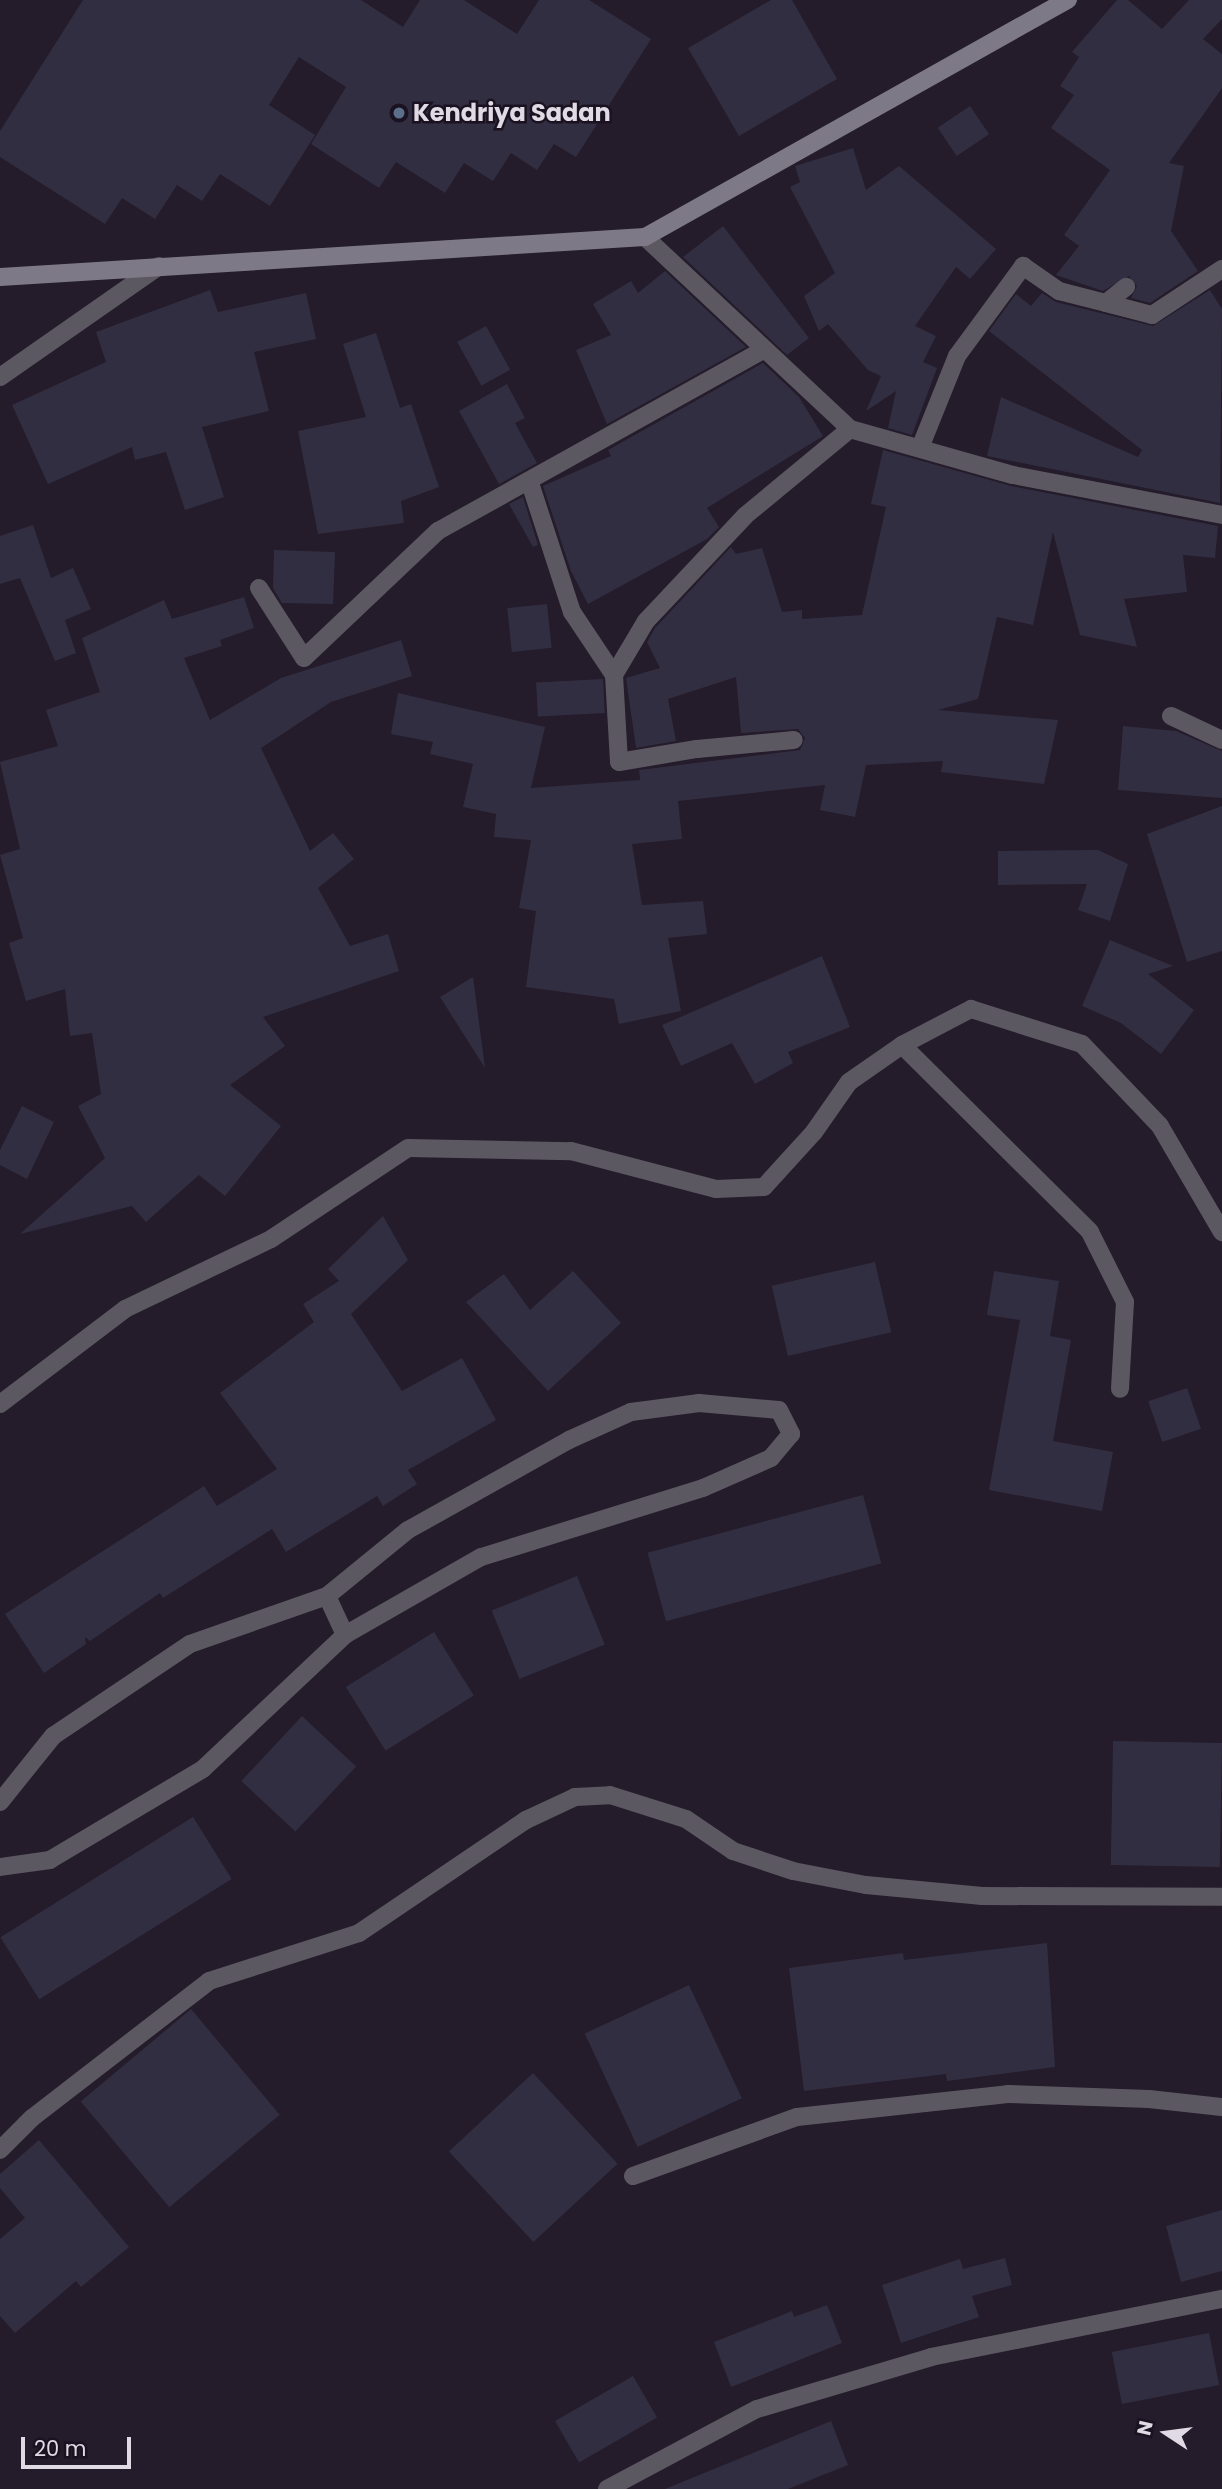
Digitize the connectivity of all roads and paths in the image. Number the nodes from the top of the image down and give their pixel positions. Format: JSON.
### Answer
{"nodes":[{"id":1,"x":1068,"y":0,"type":"edge"},
{"id":2,"x":645,"y":237,"type":"junction"},
{"id":3,"x":159,"y":266,"type":"junction"},
{"id":4,"x":1222,"y":270,"type":"edge"},
{"id":5,"x":0,"y":277,"type":"edge"},
{"id":6,"x":1126,"y":287,"type":"dead end"},
{"id":7,"x":1106,"y":303,"type":"junction"},
{"id":8,"x":762,"y":351,"type":"junction"},
{"id":9,"x":0,"y":377,"type":"edge"},
{"id":10,"x":850,"y":429,"type":"junction"},
{"id":11,"x":920,"y":447,"type":"junction"},
{"id":12,"x":530,"y":483,"type":"junction"},
{"id":13,"x":1222,"y":514,"type":"edge"},
{"id":14,"x":259,"y":588,"type":"dead end"},
{"id":15,"x":614,"y":675,"type":"junction"},
{"id":16,"x":1171,"y":716,"type":"dead end"},
{"id":17,"x":794,"y":740,"type":"dead end"},
{"id":18,"x":1222,"y":740,"type":"edge"},
{"id":19,"x":902,"y":1045,"type":"junction"},
{"id":20,"x":1222,"y":1232,"type":"edge"},
{"id":21,"x":1120,"y":1389,"type":"dead end"},
{"id":22,"x":0,"y":1404,"type":"edge"},
{"id":23,"x":327,"y":1596,"type":"junction"},
{"id":24,"x":345,"y":1635,"type":"junction"},
{"id":25,"x":0,"y":1802,"type":"edge"},
{"id":26,"x":0,"y":1867,"type":"edge"},
{"id":27,"x":1222,"y":1897,"type":"edge"},
{"id":28,"x":1222,"y":2107,"type":"edge"},
{"id":29,"x":0,"y":2150,"type":"edge"},
{"id":30,"x":633,"y":2176,"type":"dead end"},
{"id":31,"x":1222,"y":2299,"type":"edge"},
{"id":32,"x":607,"y":2489,"type":"edge"}],
"edges":[{"from":1,"to":2,"type":"street"},
{"from":2,"to":3,"type":"street"},
{"from":2,"to":8,"type":"street"},
{"from":3,"to":5,"type":"street"},
{"from":3,"to":9,"type":"street"},
{"from":4,"to":7,"type":"street"},
{"from":6,"to":7,"type":"street"},
{"from":7,"to":11,"type":"street"},
{"from":8,"to":10,"type":"street"},
{"from":8,"to":12,"type":"street"},
{"from":10,"to":11,"type":"street"},
{"from":10,"to":15,"type":"street"},
{"from":11,"to":13,"type":"street"},
{"from":12,"to":14,"type":"street"},
{"from":12,"to":15,"type":"street"},
{"from":15,"to":17,"type":"street"},
{"from":16,"to":18,"type":"street"},
{"from":19,"to":20,"type":"street"},
{"from":19,"to":21,"type":"street"},
{"from":19,"to":22,"type":"street"},
{"from":23,"to":24,"type":"street"},
{"from":23,"to":24,"type":"street"},
{"from":23,"to":25,"type":"street"},
{"from":24,"to":26,"type":"street"},
{"from":27,"to":29,"type":"street"},
{"from":28,"to":30,"type":"street"},
{"from":31,"to":32,"type":"street"}]}
